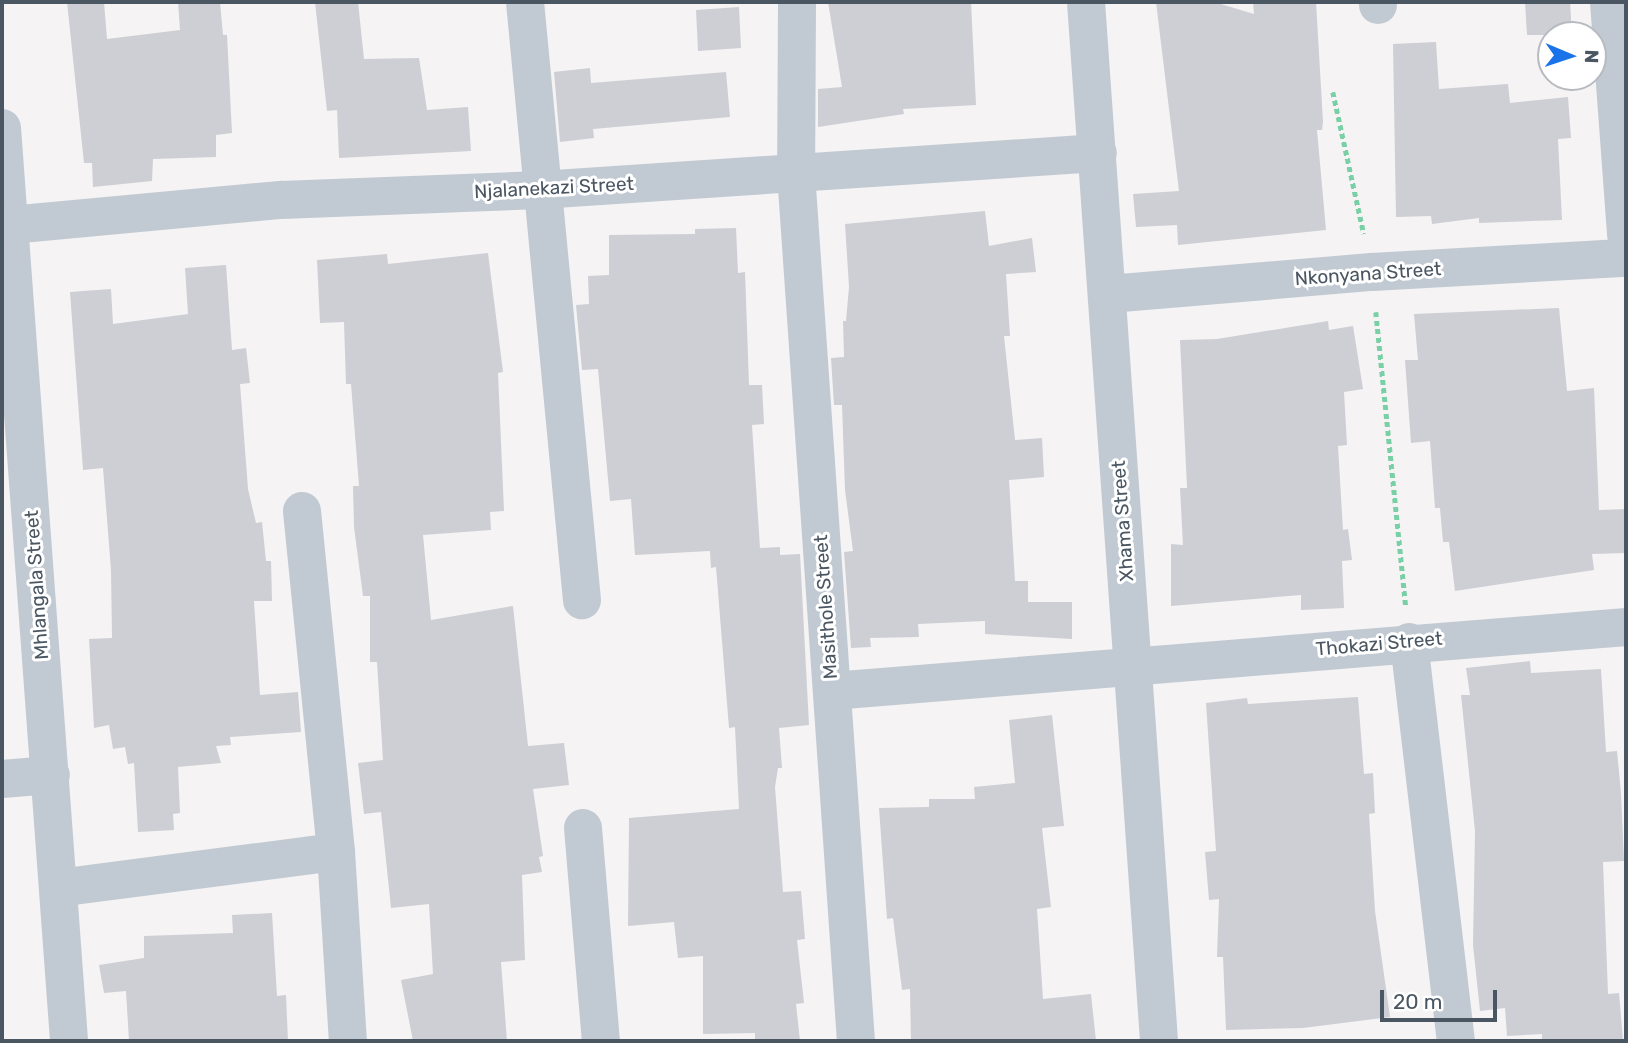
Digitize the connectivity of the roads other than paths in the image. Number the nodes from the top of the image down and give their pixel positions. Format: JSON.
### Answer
{"nodes":[{"id":1,"x":525,"y":2,"type":"edge"},
{"id":2,"x":797,"y":2,"type":"edge"},
{"id":3,"x":1086,"y":2,"type":"edge"},
{"id":4,"x":1609,"y":2,"type":"edge"},
{"id":5,"x":2,"y":128,"type":"edge"},
{"id":6,"x":1098,"y":153,"type":"junction"},
{"id":7,"x":796,"y":173,"type":"junction"},
{"id":8,"x":540,"y":190,"type":"junction"},
{"id":9,"x":10,"y":225,"type":"junction"},
{"id":10,"x":1626,"y":234,"type":"edge"},
{"id":11,"x":1626,"y":258,"type":"edge"},
{"id":12,"x":1109,"y":294,"type":"junction"},
{"id":13,"x":302,"y":511,"type":"dead end"},
{"id":14,"x":582,"y":600,"type":"dead end"},
{"id":15,"x":1626,"y":627,"type":"edge"},
{"id":16,"x":1409,"y":642,"type":"junction"},
{"id":17,"x":1132,"y":665,"type":"junction"},
{"id":18,"x":832,"y":691,"type":"junction"},
{"id":19,"x":51,"y":775,"type":"junction"},
{"id":20,"x":2,"y":779,"type":"edge"},
{"id":21,"x":583,"y":828,"type":"dead end"},
{"id":22,"x":336,"y":852,"type":"junction"},
{"id":23,"x":58,"y":888,"type":"junction"},
{"id":24,"x":69,"y":1041,"type":"edge"},
{"id":25,"x":348,"y":1041,"type":"edge"},
{"id":26,"x":601,"y":1041,"type":"edge"},
{"id":27,"x":856,"y":1041,"type":"edge"},
{"id":28,"x":1159,"y":1041,"type":"edge"},
{"id":29,"x":1456,"y":1041,"type":"edge"}],
"edges":[{"from":1,"to":8,"type":"street"},
{"from":2,"to":7,"type":"street","name":"Masithole Street"},
{"from":3,"to":6,"type":"street","name":"Xhama Street"},
{"from":4,"to":10,"type":"street"},
{"from":5,"to":9,"type":"street","name":"Mhlangala Street"},
{"from":6,"to":7,"type":"street","name":"Njalanekazi Street"},
{"from":6,"to":12,"type":"street","name":"Xhama Street"},
{"from":7,"to":8,"type":"street","name":"Njalanekazi Street"},
{"from":7,"to":18,"type":"street","name":"Masithole Street"},
{"from":8,"to":9,"type":"street","name":"Njalanekazi Street"},
{"from":8,"to":14,"type":"street"},
{"from":9,"to":19,"type":"street","name":"Mhlangala Street"},
{"from":11,"to":12,"type":"street","name":"Nkonyana Street"},
{"from":12,"to":17,"type":"street","name":"Xhama Street"},
{"from":13,"to":22,"type":"street"},
{"from":15,"to":16,"type":"street","name":"Thokazi Street"},
{"from":16,"to":17,"type":"street","name":"Thokazi Street"},
{"from":16,"to":29,"type":"street"},
{"from":17,"to":18,"type":"street","name":"Thokazi Street"},
{"from":17,"to":28,"type":"street","name":"Xhama Street"},
{"from":18,"to":27,"type":"street","name":"Masithole Street"},
{"from":19,"to":20,"type":"street"},
{"from":19,"to":23,"type":"street","name":"Mhlangala Street"},
{"from":21,"to":26,"type":"street"},
{"from":22,"to":23,"type":"street"},
{"from":22,"to":25,"type":"street"},
{"from":23,"to":24,"type":"street","name":"Mhlangala Street"}]}
